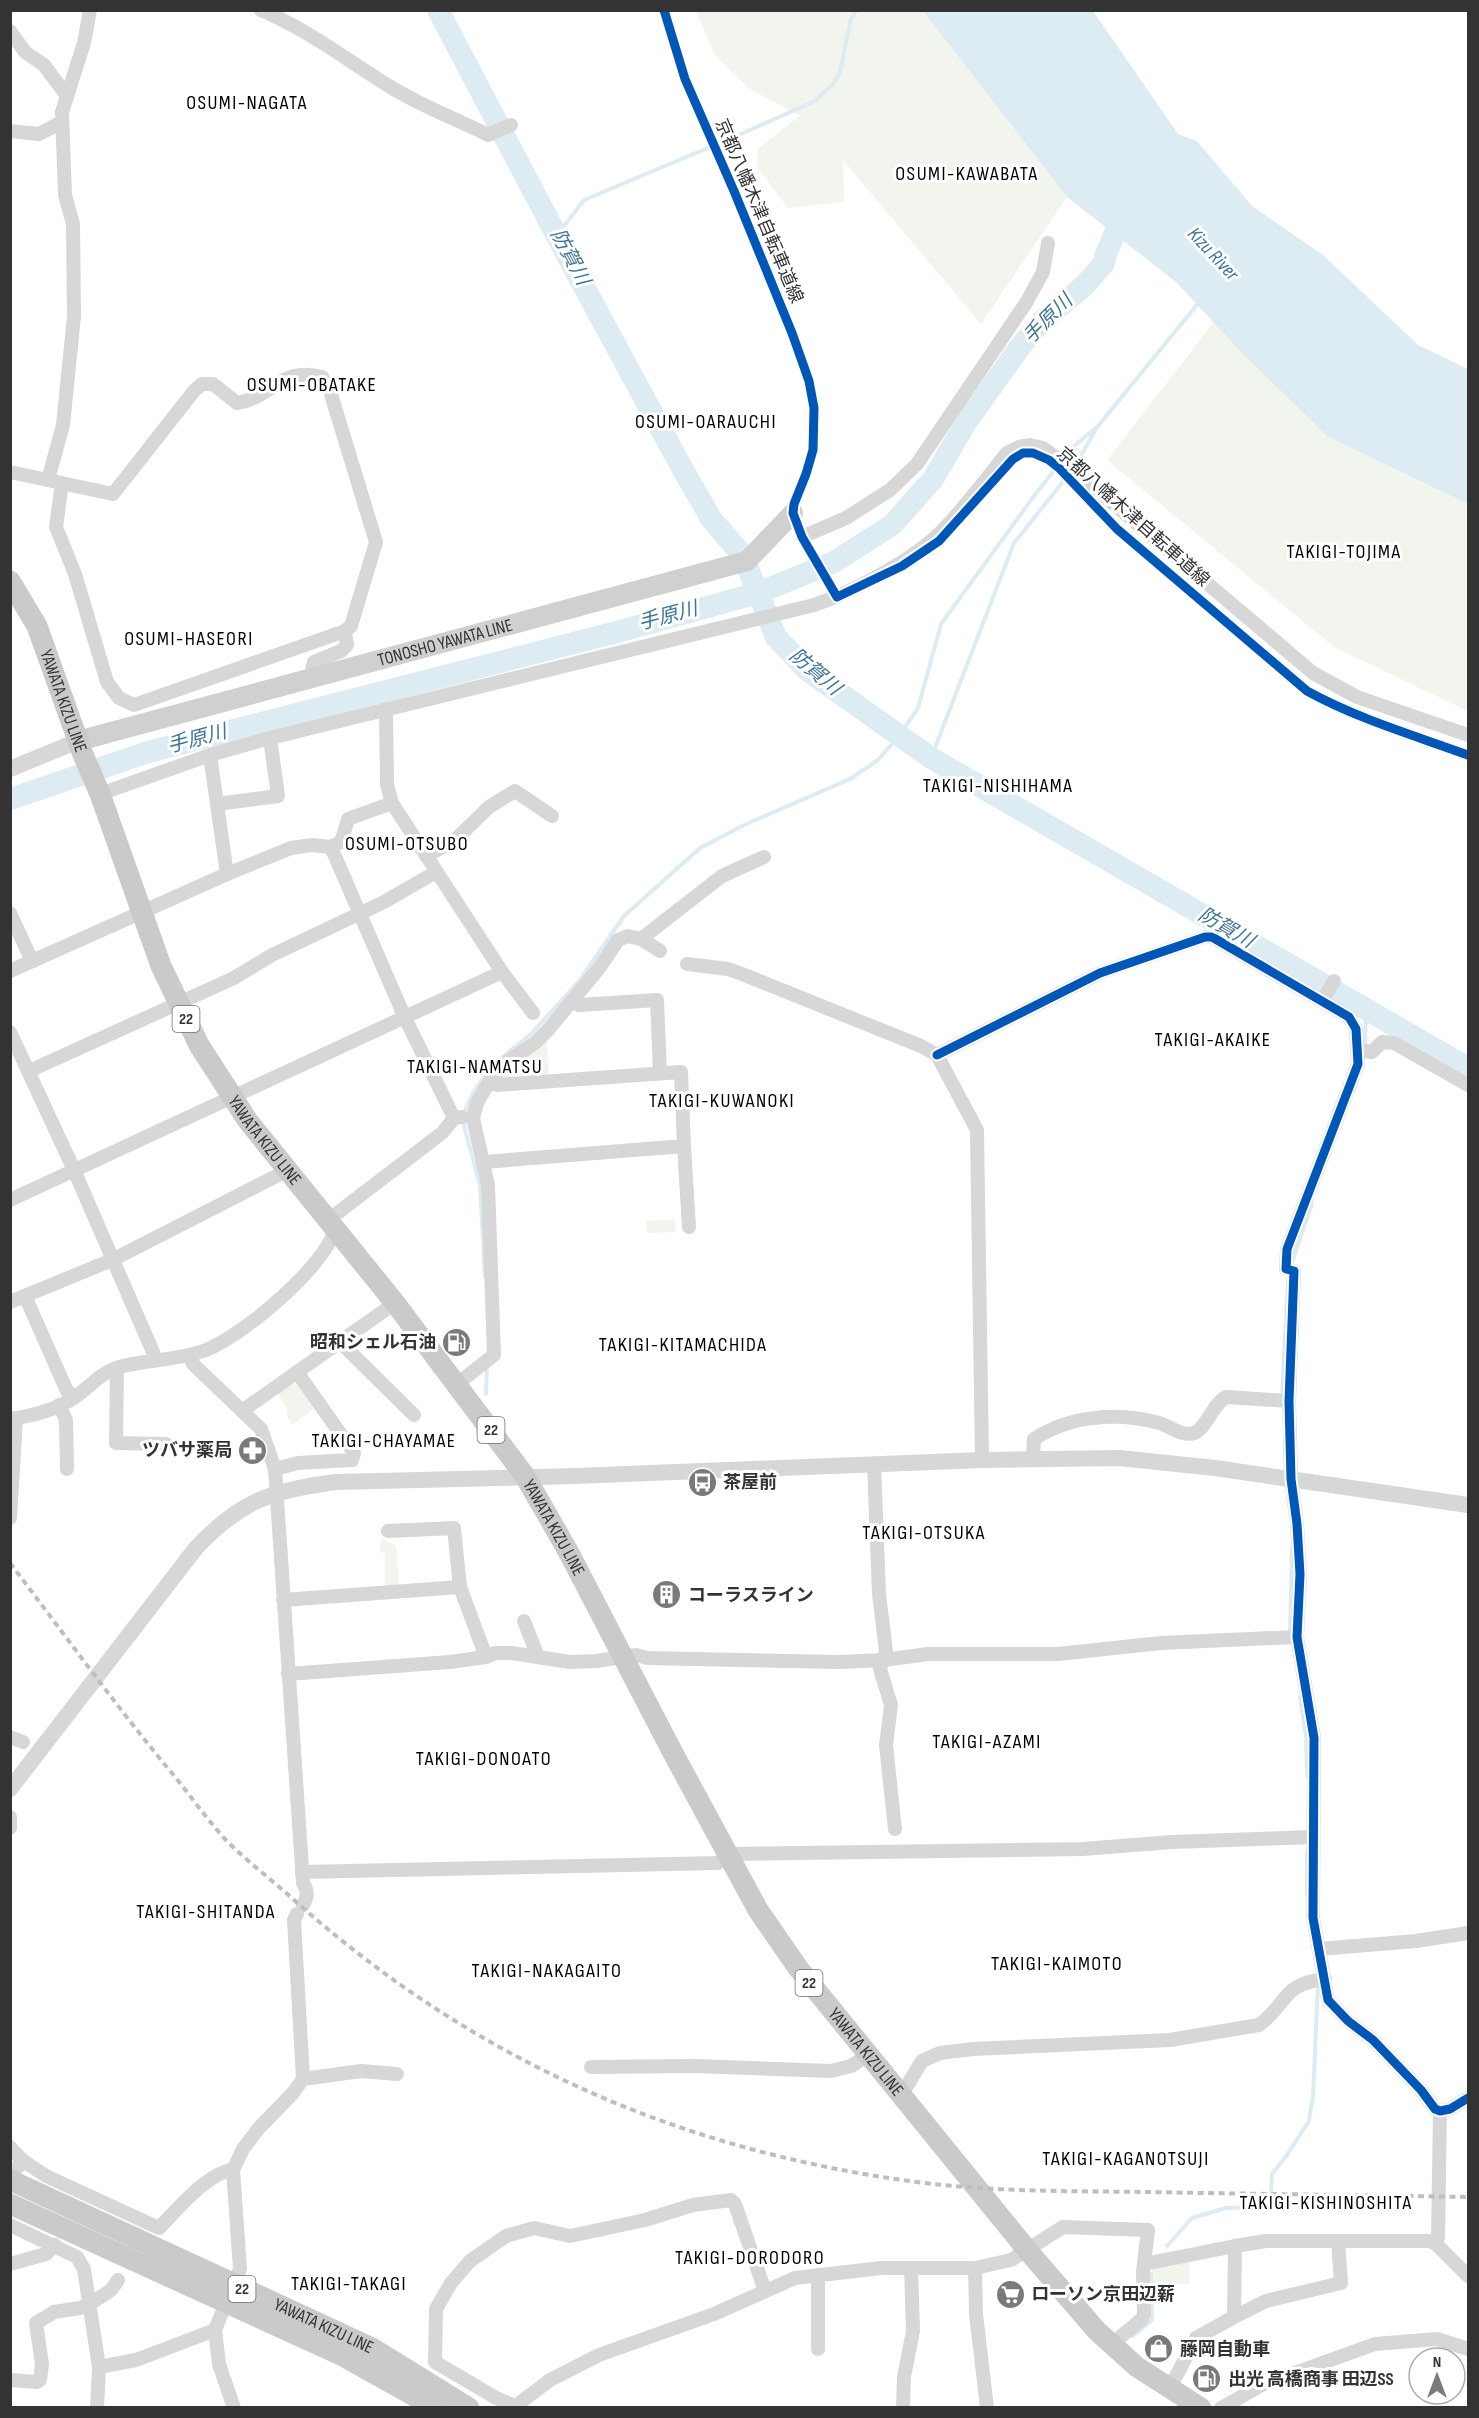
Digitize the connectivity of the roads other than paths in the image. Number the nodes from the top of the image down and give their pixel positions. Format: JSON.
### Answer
{"nodes":[{"id":1,"x":90,"y":10,"type":"edge"},
{"id":2,"x":261,"y":10,"type":"edge"},
{"id":3,"x":10,"y":31,"type":"edge"},
{"id":4,"x":67,"y":96,"type":"junction"},
{"id":5,"x":62,"y":122,"type":"junction"},
{"id":6,"x":511,"y":125,"type":"dead end"},
{"id":7,"x":10,"y":131,"type":"edge"},
{"id":8,"x":1048,"y":243,"type":"dead end"},
{"id":9,"x":10,"y":471,"type":"edge"},
{"id":10,"x":55,"y":481,"type":"junction"},
{"id":11,"x":793,"y":513,"type":"dead end"},
{"id":12,"x":802,"y":537,"type":"dead end"},
{"id":13,"x":10,"y":581,"type":"edge"},
{"id":14,"x":345,"y":631,"type":"junction"},
{"id":15,"x":310,"y":679,"type":"junction"},
{"id":16,"x":386,"y":709,"type":"junction"},
{"id":17,"x":1468,"y":735,"type":"edge"},
{"id":18,"x":270,"y":738,"type":"junction"},
{"id":19,"x":80,"y":747,"type":"junction"},
{"id":20,"x":210,"y":755,"type":"junction"},
{"id":21,"x":10,"y":769,"type":"edge"},
{"id":22,"x":99,"y":791,"type":"junction"},
{"id":23,"x":392,"y":803,"type":"junction"},
{"id":24,"x":217,"y":804,"type":"junction"},
{"id":25,"x":552,"y":816,"type":"dead end"},
{"id":26,"x":331,"y":847,"type":"junction"},
{"id":27,"x":426,"y":856,"type":"junction"},
{"id":28,"x":764,"y":857,"type":"dead end"},
{"id":29,"x":436,"y":872,"type":"junction"},
{"id":30,"x":227,"y":874,"type":"junction"},
{"id":31,"x":360,"y":913,"type":"junction"},
{"id":32,"x":10,"y":914,"type":"edge"},
{"id":33,"x":141,"y":914,"type":"junction"},
{"id":34,"x":640,"y":939,"type":"junction"},
{"id":35,"x":660,"y":951,"type":"dead end"},
{"id":36,"x":32,"y":961,"type":"junction"},
{"id":37,"x":687,"y":964,"type":"dead end"},
{"id":38,"x":10,"y":971,"type":"edge"},
{"id":39,"x":502,"y":972,"type":"junction"},
{"id":40,"x":1334,"y":981,"type":"dead end"},
{"id":41,"x":1323,"y":998,"type":"junction"},
{"id":42,"x":572,"y":1002,"type":"junction"},
{"id":43,"x":179,"y":1005,"type":"junction"},
{"id":44,"x":533,"y":1013,"type":"dead end"},
{"id":45,"x":405,"y":1018,"type":"junction"},
{"id":46,"x":10,"y":1032,"type":"edge"},
{"id":47,"x":1358,"y":1050,"type":"junction"},
{"id":48,"x":937,"y":1054,"type":"junction"},
{"id":49,"x":29,"y":1071,"type":"junction"},
{"id":50,"x":660,"y":1073,"type":"junction"},
{"id":51,"x":489,"y":1082,"type":"junction"},
{"id":52,"x":1468,"y":1085,"type":"edge"},
{"id":53,"x":232,"y":1098,"type":"junction"},
{"id":54,"x":464,"y":1118,"type":"junction"},
{"id":55,"x":684,"y":1146,"type":"junction"},
{"id":56,"x":484,"y":1162,"type":"junction"},
{"id":57,"x":74,"y":1170,"type":"junction"},
{"id":58,"x":288,"y":1170,"type":"junction"},
{"id":59,"x":10,"y":1200,"type":"edge"},
{"id":60,"x":331,"y":1226,"type":"junction"},
{"id":61,"x":689,"y":1227,"type":"dead end"},
{"id":62,"x":112,"y":1260,"type":"junction"},
{"id":63,"x":25,"y":1296,"type":"junction"},
{"id":64,"x":10,"y":1302,"type":"edge"},
{"id":65,"x":395,"y":1303,"type":"junction"},
{"id":66,"x":340,"y":1342,"type":"junction"},
{"id":67,"x":189,"y":1355,"type":"junction"},
{"id":68,"x":154,"y":1361,"type":"junction"},
{"id":69,"x":117,"y":1368,"type":"junction"},
{"id":70,"x":297,"y":1372,"type":"junction"},
{"id":71,"x":457,"y":1384,"type":"junction"},
{"id":72,"x":75,"y":1397,"type":"junction"},
{"id":73,"x":1284,"y":1401,"type":"junction"},
{"id":74,"x":59,"y":1405,"type":"junction"},
{"id":75,"x":242,"y":1411,"type":"junction"},
{"id":76,"x":414,"y":1415,"type":"dead end"},
{"id":77,"x":13,"y":1418,"type":"edge"},
{"id":78,"x":166,"y":1444,"type":"dead end"},
{"id":79,"x":1033,"y":1459,"type":"junction"},
{"id":80,"x":982,"y":1460,"type":"junction"},
{"id":81,"x":874,"y":1464,"type":"junction"},
{"id":82,"x":68,"y":1469,"type":"dead end"},
{"id":83,"x":275,"y":1469,"type":"junction"},
{"id":84,"x":525,"y":1476,"type":"junction"},
{"id":85,"x":1291,"y":1479,"type":"junction"},
{"id":86,"x":278,"y":1492,"type":"junction"},
{"id":87,"x":1468,"y":1505,"type":"edge"},
{"id":88,"x":10,"y":1518,"type":"edge"},
{"id":89,"x":388,"y":1531,"type":"dead end"},
{"id":90,"x":460,"y":1587,"type":"junction"},
{"id":91,"x":284,"y":1600,"type":"junction"},
{"id":92,"x":531,"y":1627,"type":"dead end"},
{"id":93,"x":1292,"y":1637,"type":"junction"},
{"id":94,"x":624,"y":1656,"type":"junction"},
{"id":95,"x":486,"y":1657,"type":"junction"},
{"id":96,"x":538,"y":1657,"type":"junction"},
{"id":97,"x":884,"y":1660,"type":"junction"},
{"id":98,"x":288,"y":1674,"type":"junction"},
{"id":99,"x":10,"y":1789,"type":"edge"},
{"id":100,"x":10,"y":1817,"type":"edge"},
{"id":101,"x":10,"y":1828,"type":"edge"},
{"id":102,"x":895,"y":1829,"type":"dead end"},
{"id":103,"x":1308,"y":1837,"type":"junction"},
{"id":104,"x":727,"y":1854,"type":"junction"},
{"id":105,"x":302,"y":1872,"type":"junction"},
{"id":106,"x":1468,"y":1933,"type":"edge"},
{"id":107,"x":1319,"y":1949,"type":"junction"},
{"id":108,"x":1321,"y":1980,"type":"junction"},
{"id":109,"x":868,"y":2055,"type":"junction"},
{"id":110,"x":591,"y":2067,"type":"dead end"},
{"id":111,"x":397,"y":2074,"type":"dead end"},
{"id":112,"x":303,"y":2079,"type":"junction"},
{"id":113,"x":902,"y":2094,"type":"junction"},
{"id":114,"x":1468,"y":2098,"type":"edge"},
{"id":115,"x":1440,"y":2111,"type":"junction"},
{"id":116,"x":10,"y":2147,"type":"edge"},
{"id":117,"x":17,"y":2169,"type":"edge"},
{"id":118,"x":233,"y":2170,"type":"junction"},
{"id":119,"x":10,"y":2204,"type":"edge"},
{"id":120,"x":10,"y":2224,"type":"edge"},
{"id":121,"x":1338,"y":2241,"type":"junction"},
{"id":122,"x":1436,"y":2243,"type":"junction"},
{"id":123,"x":56,"y":2246,"type":"junction"},
{"id":124,"x":1235,"y":2246,"type":"junction"},
{"id":125,"x":1028,"y":2251,"type":"junction"},
{"id":126,"x":10,"y":2264,"type":"edge"},
{"id":127,"x":1144,"y":2264,"type":"junction"},
{"id":128,"x":911,"y":2268,"type":"junction"},
{"id":129,"x":975,"y":2268,"type":"junction"},
{"id":130,"x":818,"y":2275,"type":"junction"},
{"id":131,"x":1468,"y":2276,"type":"edge"},
{"id":132,"x":118,"y":2280,"type":"dead end"},
{"id":133,"x":765,"y":2291,"type":"junction"},
{"id":134,"x":230,"y":2294,"type":"junction"},
{"id":135,"x":90,"y":2304,"type":"junction"},
{"id":136,"x":1234,"y":2318,"type":"junction"},
{"id":137,"x":215,"y":2330,"type":"junction"},
{"id":138,"x":1112,"y":2344,"type":"junction"},
{"id":139,"x":818,"y":2349,"type":"dead end"},
{"id":140,"x":1468,"y":2352,"type":"edge"},
{"id":141,"x":99,"y":2367,"type":"junction"},
{"id":142,"x":10,"y":2380,"type":"edge"},
{"id":143,"x":1170,"y":2388,"type":"junction"},
{"id":144,"x":514,"y":2407,"type":"edge"},
{"id":145,"x":97,"y":2408,"type":"edge"},
{"id":146,"x":234,"y":2408,"type":"edge"},
{"id":147,"x":436,"y":2408,"type":"edge"},
{"id":148,"x":469,"y":2408,"type":"edge"},
{"id":149,"x":903,"y":2408,"type":"edge"},
{"id":150,"x":987,"y":2408,"type":"edge"},
{"id":151,"x":1201,"y":2408,"type":"edge"},
{"id":152,"x":1221,"y":2408,"type":"edge"}],
"edges":[{"from":1,"to":4,"type":"street"},
{"from":2,"to":6,"type":"street"},
{"from":3,"to":4,"type":"street"},
{"from":4,"to":5,"type":"street"},
{"from":5,"to":7,"type":"street"},
{"from":5,"to":10,"type":"street"},
{"from":8,"to":12,"type":"street"},
{"from":9,"to":10,"type":"street"},
{"from":10,"to":14,"type":"street"},
{"from":10,"to":14,"type":"street"},
{"from":11,"to":15,"type":"main road","name":"TONOSHO YAWATA LINE"},
{"from":13,"to":19,"type":"main road","name":"YAWATA KIZU LINE","number":"22"},
{"from":14,"to":15,"type":"street"},
{"from":15,"to":19,"type":"main road","name":"TONOSHO YAWATA LINE"},
{"from":16,"to":17,"type":"street"},
{"from":16,"to":18,"type":"street"},
{"from":16,"to":23,"type":"street"},
{"from":18,"to":20,"type":"street"},
{"from":18,"to":24,"type":"street"},
{"from":19,"to":21,"type":"street"},
{"from":19,"to":22,"type":"main road","name":"YAWATA KIZU LINE","number":"22"},
{"from":20,"to":22,"type":"street"},
{"from":20,"to":24,"type":"street"},
{"from":22,"to":33,"type":"main road","name":"YAWATA KIZU LINE","number":"22"},
{"from":23,"to":26,"type":"street"},
{"from":23,"to":27,"type":"street"},
{"from":24,"to":30,"type":"street"},
{"from":25,"to":27,"type":"street"},
{"from":26,"to":30,"type":"street"},
{"from":26,"to":31,"type":"street"},
{"from":27,"to":29,"type":"street"},
{"from":28,"to":34,"type":"street"},
{"from":29,"to":31,"type":"street"},
{"from":29,"to":39,"type":"street"},
{"from":30,"to":33,"type":"street"},
{"from":31,"to":43,"type":"street"},
{"from":31,"to":45,"type":"street"},
{"from":32,"to":36,"type":"street"},
{"from":33,"to":36,"type":"street"},
{"from":33,"to":43,"type":"main road","name":"YAWATA KIZU LINE","number":"22"},
{"from":34,"to":35,"type":"street"},
{"from":34,"to":42,"type":"street"},
{"from":36,"to":38,"type":"street"},
{"from":37,"to":48,"type":"street"},
{"from":39,"to":44,"type":"street"},
{"from":39,"to":45,"type":"street"},
{"from":40,"to":41,"type":"street"},
{"from":41,"to":47,"type":"street"},
{"from":41,"to":48,"type":"street"},
{"from":42,"to":50,"type":"street"},
{"from":42,"to":51,"type":"street"},
{"from":43,"to":49,"type":"street"},
{"from":43,"to":53,"type":"main road","name":"YAWATA KIZU LINE","number":"22"},
{"from":45,"to":53,"type":"street"},
{"from":45,"to":54,"type":"street"},
{"from":46,"to":49,"type":"street"},
{"from":47,"to":52,"type":"street"},
{"from":47,"to":73,"type":"street"},
{"from":48,"to":80,"type":"street"},
{"from":49,"to":57,"type":"street"},
{"from":50,"to":51,"type":"street"},
{"from":50,"to":55,"type":"street"},
{"from":51,"to":54,"type":"street"},
{"from":53,"to":57,"type":"street"},
{"from":53,"to":58,"type":"main road","name":"YAWATA KIZU LINE","number":"22"},
{"from":54,"to":56,"type":"street"},
{"from":54,"to":60,"type":"street"},
{"from":55,"to":56,"type":"street"},
{"from":55,"to":61,"type":"street"},
{"from":56,"to":71,"type":"street"},
{"from":57,"to":59,"type":"street"},
{"from":57,"to":62,"type":"street"},
{"from":58,"to":60,"type":"main road","name":"YAWATA KIZU LINE","number":"22"},
{"from":58,"to":62,"type":"street"},
{"from":60,"to":65,"type":"main road","name":"YAWATA KIZU LINE","number":"22"},
{"from":60,"to":67,"type":"street"},
{"from":62,"to":63,"type":"street"},
{"from":62,"to":68,"type":"street"},
{"from":63,"to":64,"type":"street"},
{"from":63,"to":72,"type":"street"},
{"from":65,"to":66,"type":"street"},
{"from":65,"to":71,"type":"main road","name":"YAWATA KIZU LINE","number":"22"},
{"from":66,"to":70,"type":"street"},
{"from":66,"to":76,"type":"street"},
{"from":67,"to":68,"type":"street"},
{"from":67,"to":75,"type":"street"},
{"from":68,"to":69,"type":"street"},
{"from":69,"to":72,"type":"street"},
{"from":69,"to":78,"type":"street"},
{"from":70,"to":75,"type":"street"},
{"from":70,"to":83,"type":"street"},
{"from":71,"to":84,"type":"main road","name":"YAWATA KIZU LINE","number":"22"},
{"from":72,"to":74,"type":"street"},
{"from":73,"to":79,"type":"street"},
{"from":73,"to":85,"type":"street"},
{"from":74,"to":77,"type":"street"},
{"from":74,"to":82,"type":"street"},
{"from":75,"to":83,"type":"street"},
{"from":77,"to":88,"type":"street"},
{"from":79,"to":80,"type":"street"},
{"from":79,"to":85,"type":"street"},
{"from":80,"to":81,"type":"street"},
{"from":81,"to":84,"type":"street"},
{"from":81,"to":97,"type":"street"},
{"from":83,"to":86,"type":"street"},
{"from":84,"to":86,"type":"street"},
{"from":84,"to":94,"type":"main road","name":"YAWATA KIZU LINE","number":"22"},
{"from":85,"to":87,"type":"street"},
{"from":85,"to":93,"type":"street"},
{"from":86,"to":91,"type":"street"},
{"from":86,"to":99,"type":"street"},
{"from":89,"to":90,"type":"street"},
{"from":90,"to":91,"type":"street"},
{"from":90,"to":95,"type":"street"},
{"from":91,"to":98,"type":"street"},
{"from":92,"to":96,"type":"street"},
{"from":93,"to":97,"type":"street"},
{"from":93,"to":103,"type":"street"},
{"from":94,"to":96,"type":"street"},
{"from":94,"to":97,"type":"street"},
{"from":94,"to":104,"type":"main road","name":"YAWATA KIZU LINE","number":"22"},
{"from":95,"to":96,"type":"street"},
{"from":95,"to":98,"type":"street"},
{"from":97,"to":102,"type":"street"},
{"from":98,"to":105,"type":"street"},
{"from":100,"to":101,"type":"street"},
{"from":103,"to":104,"type":"street"},
{"from":103,"to":107,"type":"street"},
{"from":104,"to":105,"type":"street"},
{"from":104,"to":109,"type":"main road","name":"YAWATA KIZU LINE","number":"22"},
{"from":105,"to":112,"type":"street"},
{"from":106,"to":107,"type":"street"},
{"from":107,"to":108,"type":"street"},
{"from":108,"to":113,"type":"street"},
{"from":108,"to":115,"type":"street"},
{"from":109,"to":110,"type":"street"},
{"from":109,"to":113,"type":"main road","name":"YAWATA KIZU LINE","number":"22"},
{"from":111,"to":112,"type":"street"},
{"from":112,"to":118,"type":"street"},
{"from":113,"to":125,"type":"main road","name":"YAWATA KIZU LINE","number":"22"},
{"from":114,"to":115,"type":"street"},
{"from":115,"to":122,"type":"street"},
{"from":116,"to":117,"type":"street"},
{"from":117,"to":118,"type":"street"},
{"from":117,"to":134,"type":"main road","name":"YAWATA KIZU LINE","number":"22"},
{"from":118,"to":134,"type":"street"},
{"from":119,"to":134,"type":"main road","name":"YAWATA KIZU LINE","number":"22"},
{"from":120,"to":123,"type":"street"},
{"from":121,"to":122,"type":"street"},
{"from":121,"to":124,"type":"street"},
{"from":121,"to":136,"type":"street"},
{"from":122,"to":131,"type":"street"},
{"from":123,"to":126,"type":"street"},
{"from":123,"to":135,"type":"street"},
{"from":124,"to":127,"type":"street"},
{"from":124,"to":136,"type":"street"},
{"from":125,"to":127,"type":"street"},
{"from":125,"to":129,"type":"street"},
{"from":125,"to":138,"type":"main road","name":"YAWATA KIZU LINE","number":"22"},
{"from":127,"to":138,"type":"street"},
{"from":128,"to":129,"type":"street"},
{"from":128,"to":130,"type":"street"},
{"from":128,"to":149,"type":"street"},
{"from":129,"to":150,"type":"street"},
{"from":130,"to":133,"type":"street"},
{"from":130,"to":139,"type":"street"},
{"from":132,"to":135,"type":"street"},
{"from":133,"to":144,"type":"street"},
{"from":133,"to":144,"type":"street"},
{"from":134,"to":137,"type":"street"},
{"from":134,"to":147,"type":"main road","name":"YAWATA KIZU LINE","number":"22"},
{"from":134,"to":148,"type":"main road","name":"YAWATA KIZU LINE","number":"22"},
{"from":135,"to":141,"type":"street"},
{"from":135,"to":142,"type":"street"},
{"from":136,"to":143,"type":"street"},
{"from":137,"to":141,"type":"street"},
{"from":137,"to":146,"type":"street"},
{"from":138,"to":143,"type":"main road","name":"YAWATA KIZU LINE","number":"22"},
{"from":140,"to":152,"type":"street"},
{"from":141,"to":145,"type":"street"},
{"from":143,"to":151,"type":"main road","name":"YAWATA KIZU LINE","number":"22"}]}
